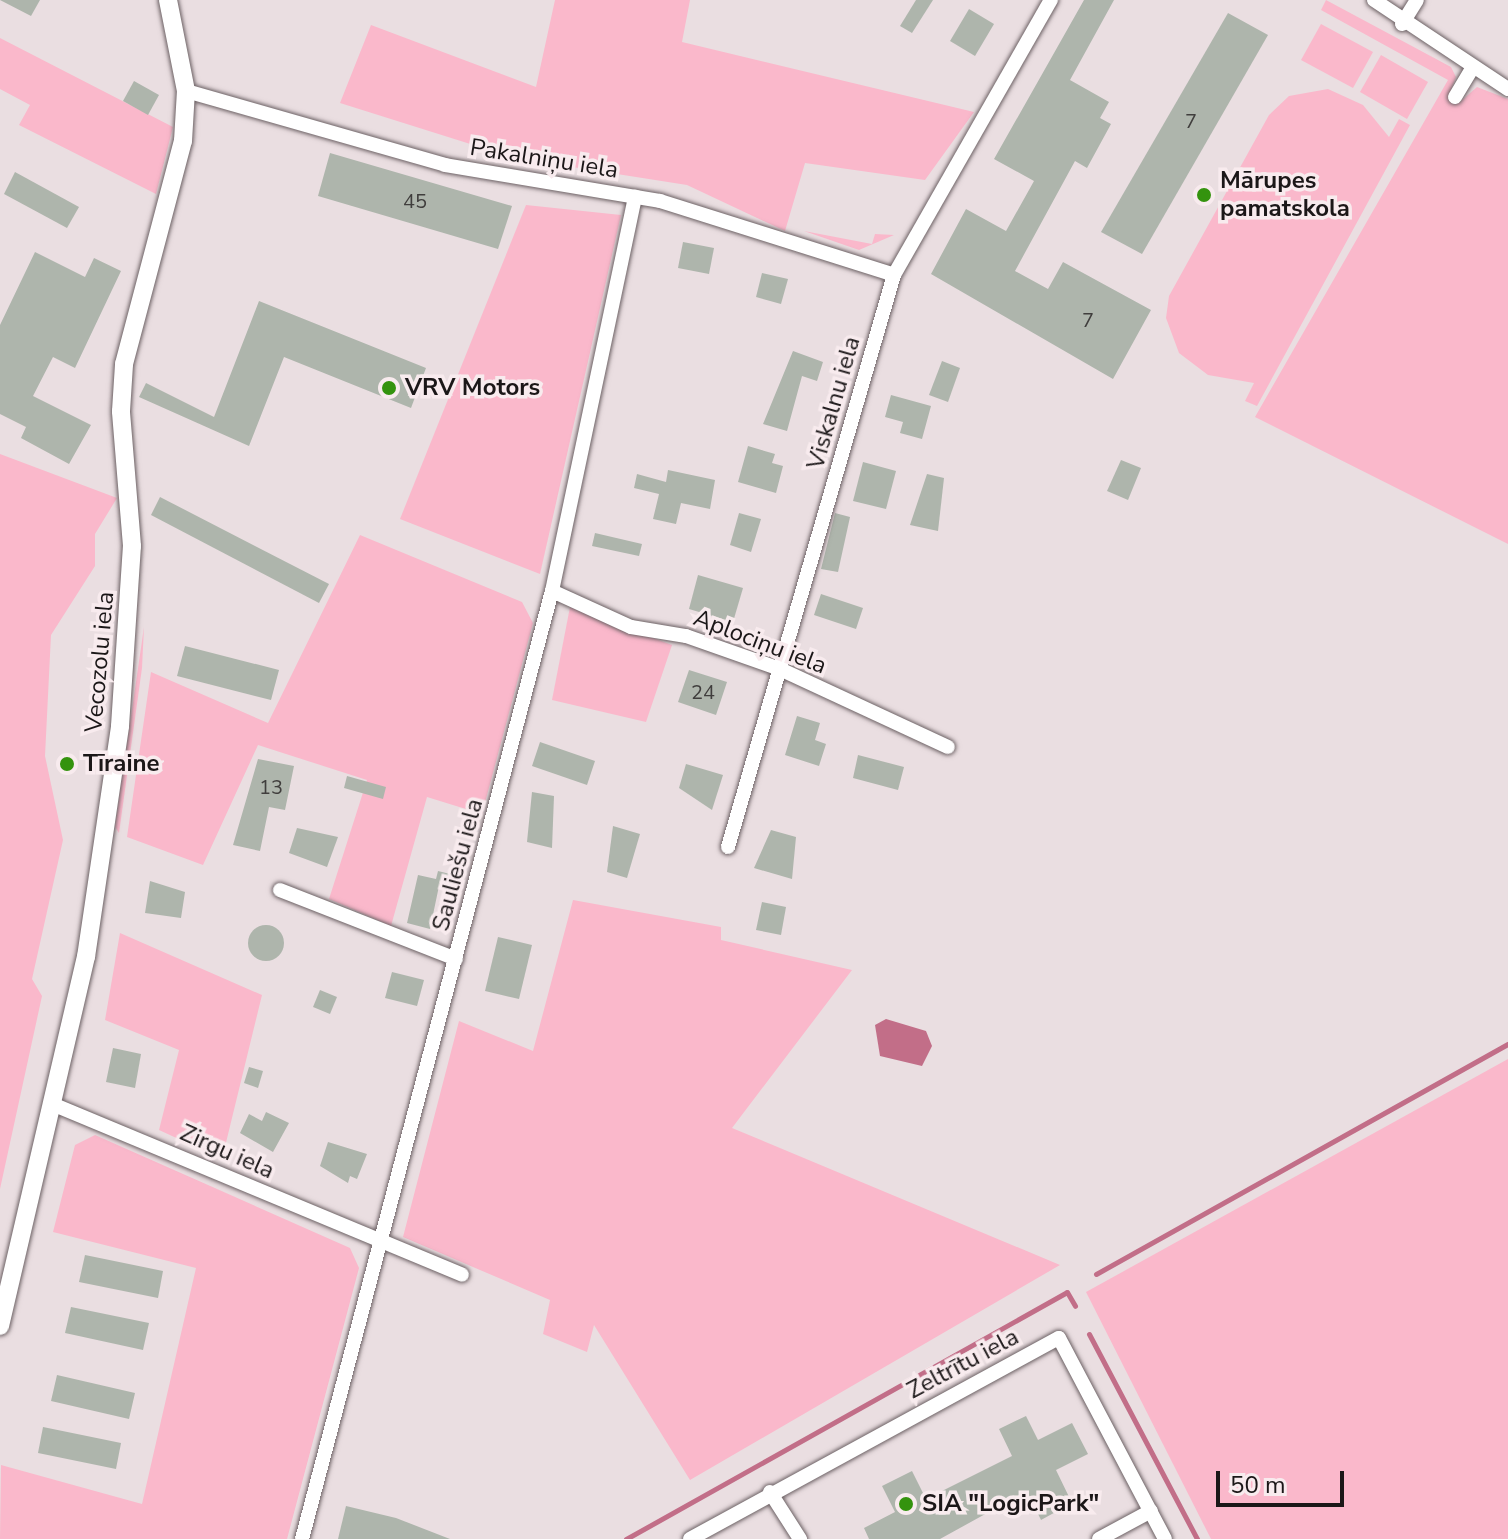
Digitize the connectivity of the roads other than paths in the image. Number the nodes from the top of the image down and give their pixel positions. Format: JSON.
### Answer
{"nodes":[{"id":1,"x":168,"y":0,"type":"edge"},
{"id":2,"x":1051,"y":0,"type":"edge"},
{"id":3,"x":1374,"y":0,"type":"edge"},
{"id":4,"x":1417,"y":0,"type":"edge"},
{"id":5,"x":1402,"y":24,"type":"junction"},
{"id":6,"x":1471,"y":70,"type":"junction"},
{"id":7,"x":1508,"y":89,"type":"edge"},
{"id":8,"x":186,"y":91,"type":"junction"},
{"id":9,"x":1455,"y":97,"type":"dead end"},
{"id":10,"x":635,"y":197,"type":"junction"},
{"id":11,"x":894,"y":275,"type":"junction"},
{"id":12,"x":552,"y":591,"type":"junction"},
{"id":13,"x":780,"y":669,"type":"junction"},
{"id":14,"x":948,"y":747,"type":"dead end"},
{"id":15,"x":728,"y":847,"type":"dead end"},
{"id":16,"x":280,"y":890,"type":"dead end"},
{"id":17,"x":456,"y":959,"type":"junction"},
{"id":18,"x":52,"y":1104,"type":"junction"},
{"id":19,"x":384,"y":1242,"type":"junction"},
{"id":20,"x":462,"y":1275,"type":"dead end"},
{"id":21,"x":0,"y":1326,"type":"edge"},
{"id":22,"x":770,"y":1492,"type":"junction"},
{"id":23,"x":1151,"y":1511,"type":"junction"},
{"id":24,"x":302,"y":1539,"type":"edge"},
{"id":25,"x":690,"y":1539,"type":"edge"},
{"id":26,"x":800,"y":1539,"type":"edge"},
{"id":27,"x":1099,"y":1539,"type":"edge"},
{"id":28,"x":1165,"y":1539,"type":"edge"}],
"edges":[{"from":1,"to":8,"type":"street","name":"Vecozolu iela"},
{"from":2,"to":11,"type":"street","name":"Viskalnu iela"},
{"from":3,"to":5,"type":"street"},
{"from":4,"to":5,"type":"street"},
{"from":5,"to":6,"type":"street"},
{"from":6,"to":7,"type":"street"},
{"from":6,"to":9,"type":"street"},
{"from":8,"to":10,"type":"street","name":"Pakalniņu iela"},
{"from":8,"to":18,"type":"street","name":"Vecozolu iela"},
{"from":10,"to":11,"type":"street","name":"Pakalniņu iela"},
{"from":10,"to":12,"type":"street","name":"Sauliešu iela"},
{"from":11,"to":13,"type":"street","name":"Viskalnu iela"},
{"from":12,"to":13,"type":"street","name":"Aplociņu iela"},
{"from":12,"to":17,"type":"street","name":"Sauliešu iela"},
{"from":13,"to":14,"type":"street","name":"Aplociņu iela"},
{"from":13,"to":15,"type":"street","name":"Viskalnu iela"},
{"from":16,"to":17,"type":"street"},
{"from":17,"to":19,"type":"street","name":"Sauliešu iela"},
{"from":18,"to":19,"type":"street","name":"Zirgu iela"},
{"from":18,"to":21,"type":"street","name":"Vecozolu iela"},
{"from":19,"to":20,"type":"street","name":"Zirgu iela"},
{"from":19,"to":24,"type":"street","name":"Sauliešu iela"},
{"from":22,"to":23,"type":"street","name":"Zeltrītu iela"},
{"from":22,"to":25,"type":"street","name":"Zeltrītu iela"},
{"from":22,"to":26,"type":"street"},
{"from":23,"to":27,"type":"street"},
{"from":23,"to":28,"type":"street","name":"Zeltrītu iela"}]}
